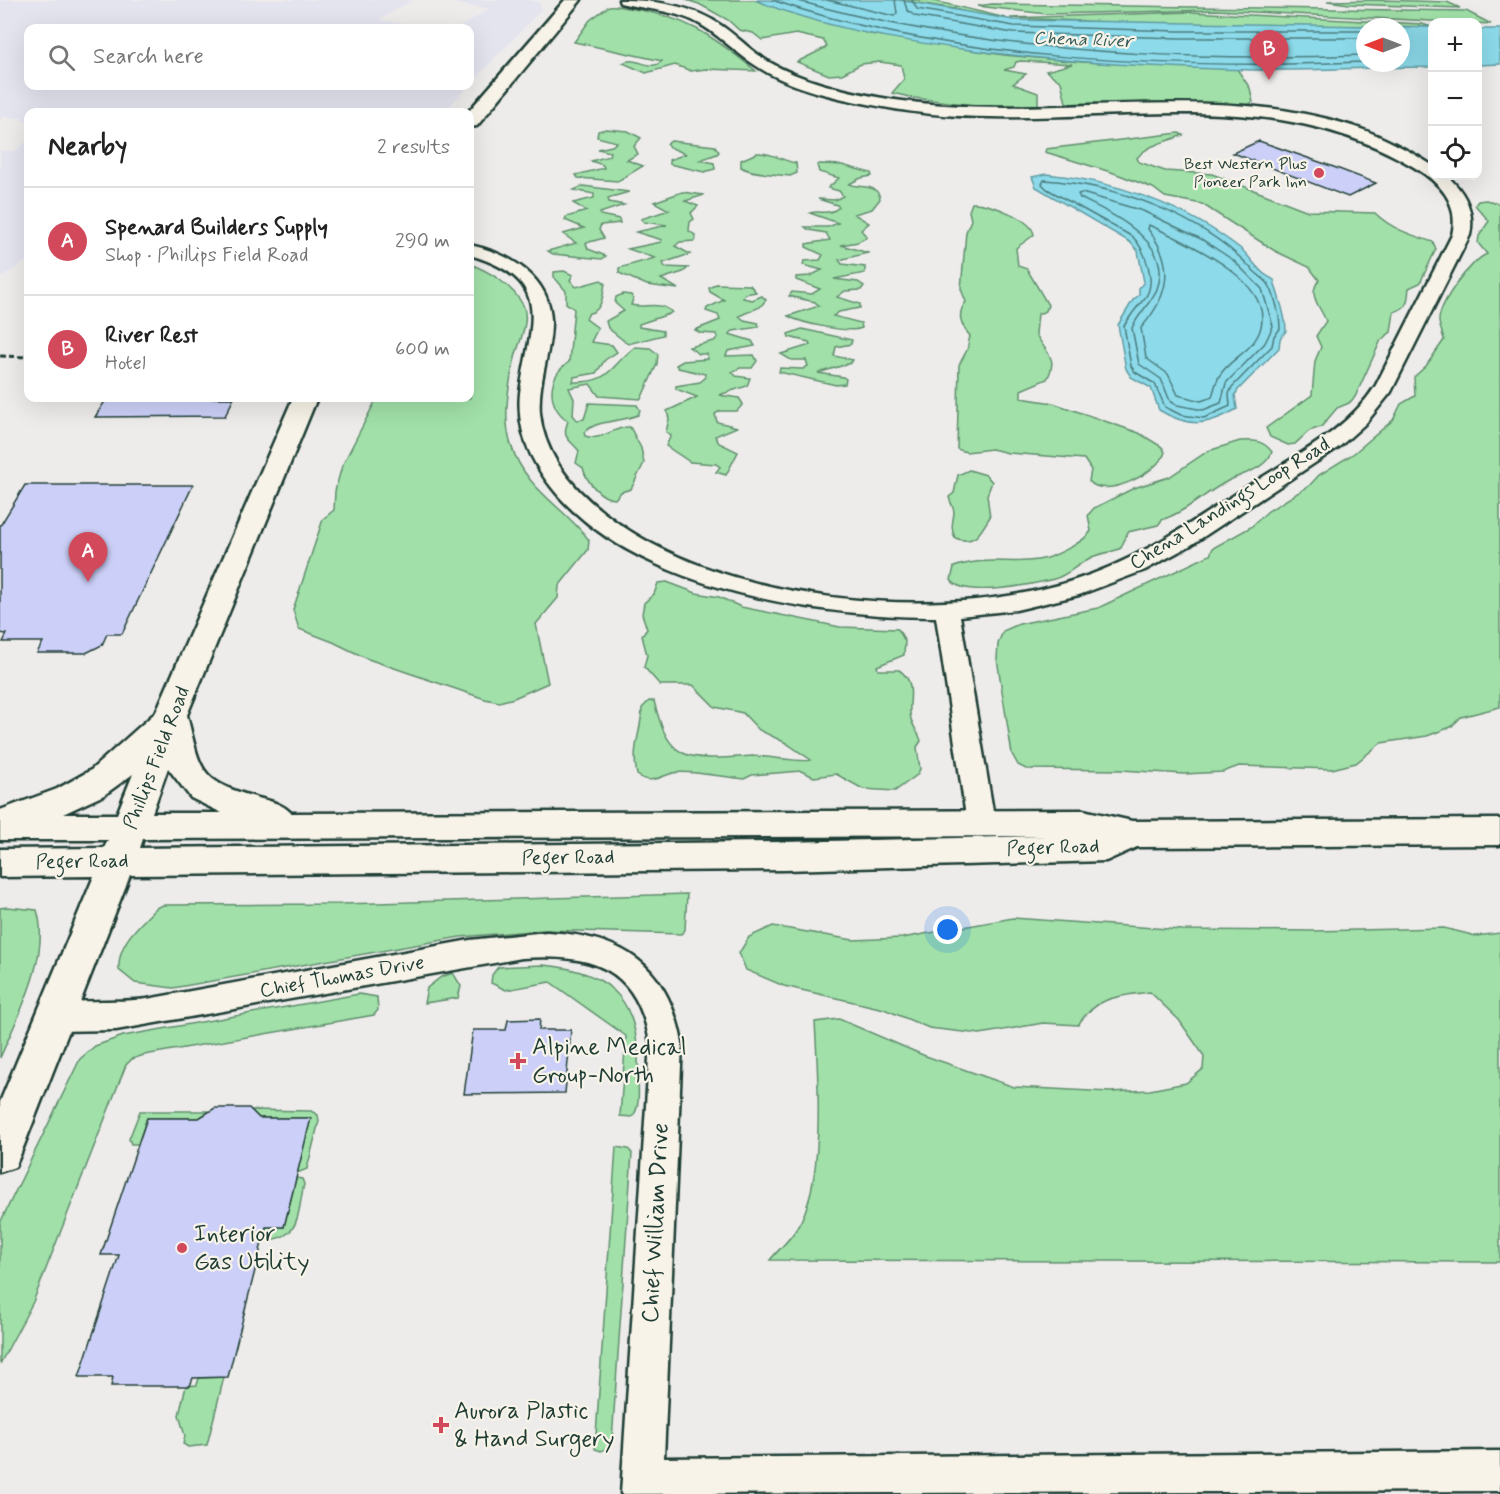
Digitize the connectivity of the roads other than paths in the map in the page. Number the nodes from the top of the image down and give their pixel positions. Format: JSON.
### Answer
{"nodes":[{"id":1,"x":573,"y":0,"type":"edge"},
{"id":2,"x":625,"y":0,"type":"edge"},
{"id":3,"x":474,"y":117,"type":"edge"},
{"id":4,"x":1428,"y":168,"type":"edge"},
{"id":5,"x":1442,"y":180,"type":"edge"},
{"id":6,"x":474,"y":251,"type":"edge"},
{"id":7,"x":303,"y":402,"type":"edge"},
{"id":8,"x":945,"y":609,"type":"junction"},
{"id":9,"x":172,"y":713,"type":"junction"},
{"id":10,"x":981,"y":823,"type":"junction"},
{"id":11,"x":0,"y":826,"type":"edge"},
{"id":12,"x":289,"y":828,"type":"junction"},
{"id":13,"x":1500,"y":832,"type":"edge"},
{"id":14,"x":1132,"y":834,"type":"junction"},
{"id":15,"x":123,"y":845,"type":"junction"},
{"id":16,"x":0,"y":863,"type":"edge"},
{"id":17,"x":626,"y":966,"type":"joint"},
{"id":18,"x":54,"y":1017,"type":"junction"},
{"id":19,"x":0,"y":1153,"type":"edge"},
{"id":20,"x":1500,"y":1471,"type":"edge"},
{"id":21,"x":642,"y":1487,"type":"edge"}],
"edges":[{"from":1,"to":3,"type":"main road"},
{"from":2,"to":4,"type":"street"},
{"from":5,"to":8,"type":"street","name":"Chena Landings Loop Road"},
{"from":6,"to":8,"type":"street","name":"Chena Landings Loop Road"},
{"from":7,"to":9,"type":"main road","name":"Phillips Field Road"},
{"from":8,"to":10,"type":"street"},
{"from":9,"to":11,"type":"main road"},
{"from":9,"to":12,"type":"main road"},
{"from":9,"to":15,"type":"main road","name":"Phillips Field Road"},
{"from":10,"to":12,"type":"main road","name":"Peger Road"},
{"from":10,"to":14,"type":"main road","name":"Peger Road"},
{"from":11,"to":15,"type":"main road","name":"Peger Road"},
{"from":12,"to":15,"type":"main road","name":"Peger Road"},
{"from":13,"to":14,"type":"main road","name":"Peger Road"},
{"from":14,"to":15,"type":"main road","name":"Peger Road"},
{"from":15,"to":16,"type":"main road","name":"Peger Road"},
{"from":15,"to":18,"type":"main road","name":"Phillips Field Road"},
{"from":17,"to":18,"type":"street","name":"Chief Thomas Drive"},
{"from":17,"to":21,"type":"street","name":"Chief William Drive"},
{"from":18,"to":19,"type":"main road","name":"Phillips Field Road"},
{"from":20,"to":21,"type":"street"}]}
